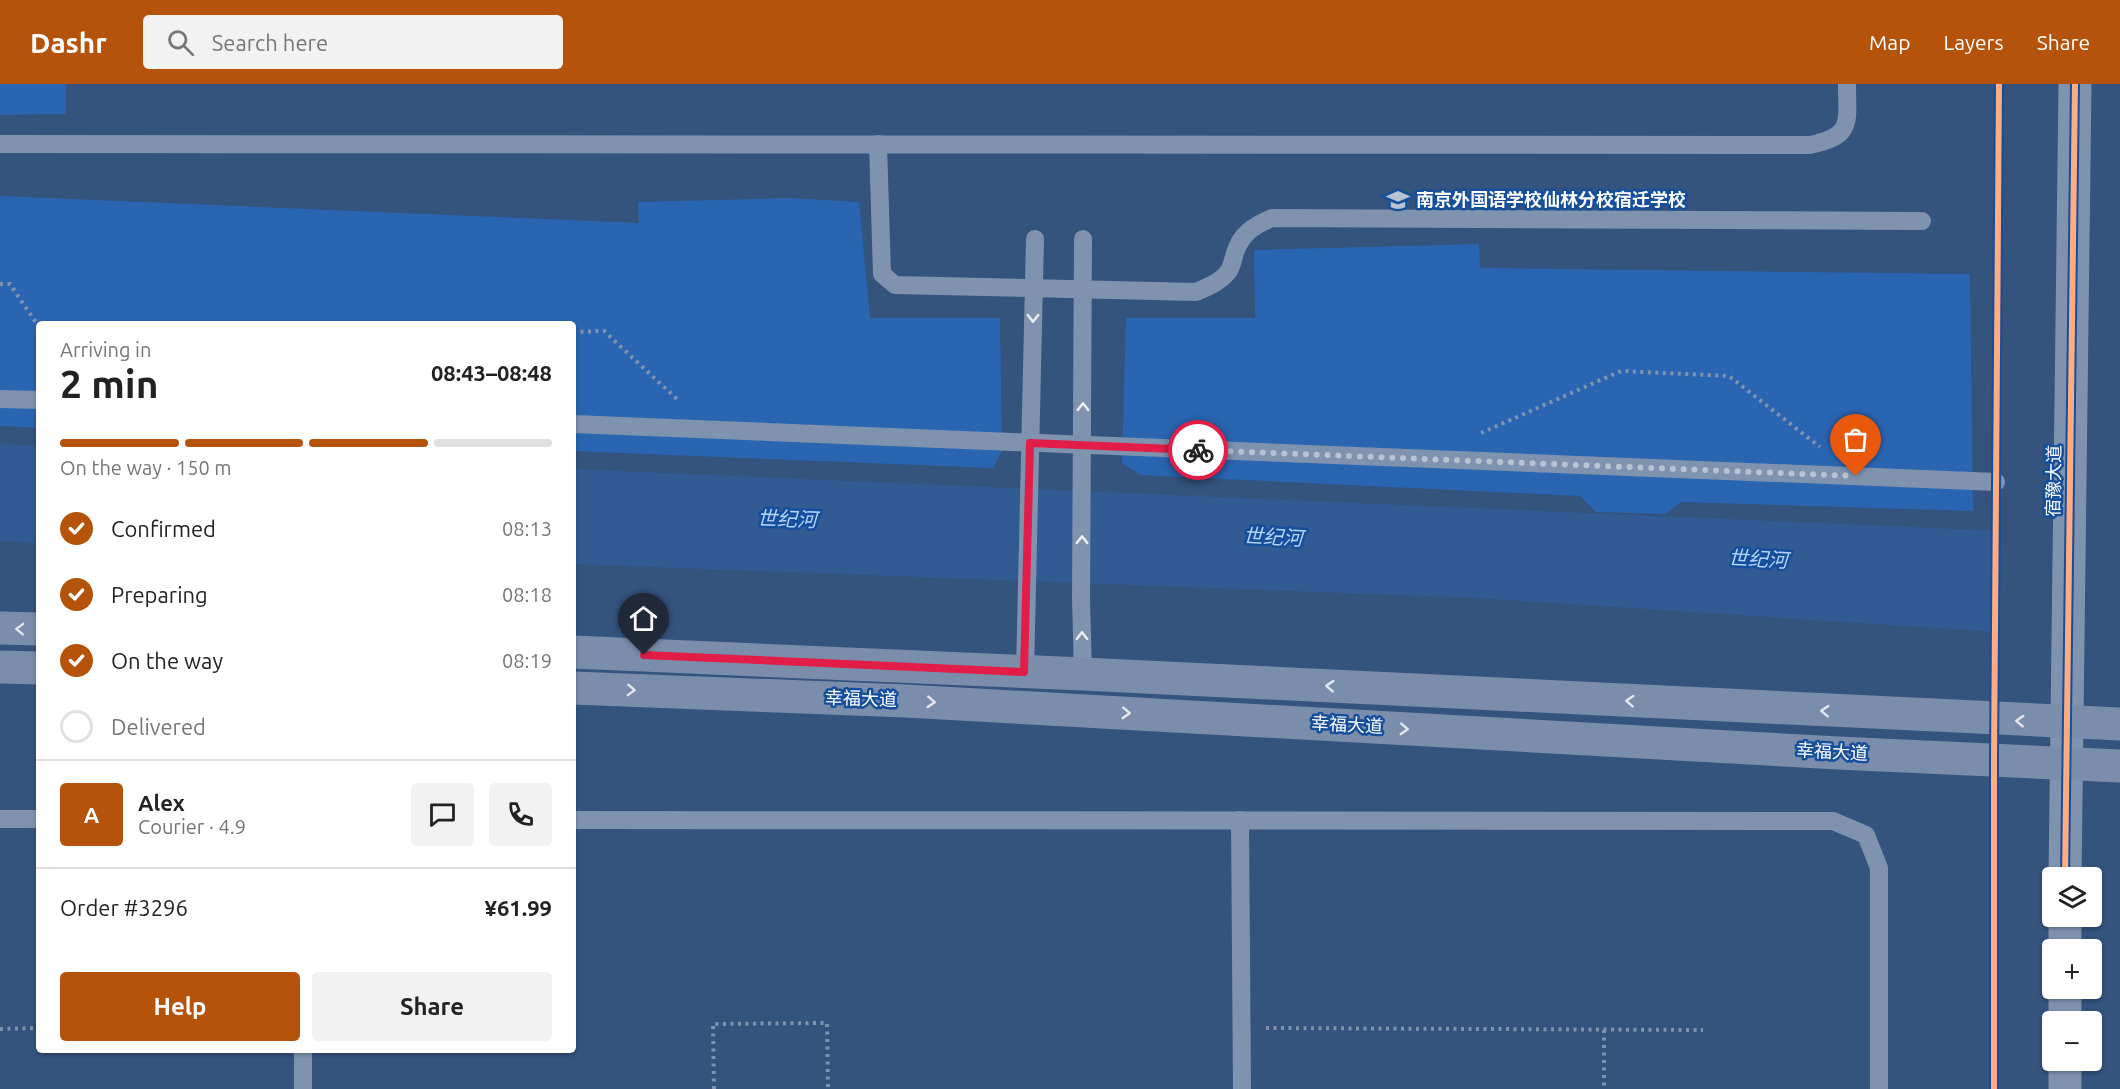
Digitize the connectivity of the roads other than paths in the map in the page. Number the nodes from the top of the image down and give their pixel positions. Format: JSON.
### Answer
{"nodes":[{"id":1,"x":1847,"y":84,"type":"edge"},
{"id":2,"x":2075,"y":84,"type":"edge"},
{"id":3,"x":0,"y":144,"type":"edge"},
{"id":4,"x":878,"y":144,"type":"junction"},
{"id":5,"x":1922,"y":221,"type":"dead end"},
{"id":6,"x":1035,"y":238,"type":"dead end"},
{"id":7,"x":1083,"y":239,"type":"dead end"},
{"id":8,"x":1034,"y":288,"type":"junction"},
{"id":9,"x":1083,"y":289,"type":"junction"},
{"id":10,"x":0,"y":399,"type":"edge"},
{"id":11,"x":36,"y":400,"type":"edge"},
{"id":12,"x":576,"y":424,"type":"edge"},
{"id":13,"x":1030,"y":443,"type":"junction"},
{"id":14,"x":1083,"y":446,"type":"junction"},
{"id":15,"x":1996,"y":482,"type":"dead end"},
{"id":16,"x":0,"y":628,"type":"edge"},
{"id":17,"x":36,"y":629,"type":"edge"},
{"id":18,"x":576,"y":652,"type":"edge"},
{"id":19,"x":0,"y":667,"type":"edge"},
{"id":20,"x":36,"y":668,"type":"edge"},
{"id":21,"x":1024,"y":672,"type":"junction"},
{"id":22,"x":1083,"y":674,"type":"junction"},
{"id":23,"x":576,"y":688,"type":"edge"},
{"id":24,"x":2066,"y":723,"type":"junction"},
{"id":25,"x":2120,"y":724,"type":"edge"},
{"id":26,"x":2065,"y":763,"type":"junction"},
{"id":27,"x":2120,"y":766,"type":"edge"},
{"id":28,"x":0,"y":819,"type":"edge"},
{"id":29,"x":36,"y":819,"type":"edge"},
{"id":30,"x":576,"y":820,"type":"edge"},
{"id":31,"x":1240,"y":820,"type":"junction"},
{"id":32,"x":2065,"y":867,"type":"edge"},
{"id":33,"x":303,"y":1053,"type":"edge"},
{"id":34,"x":2065,"y":1071,"type":"edge"},
{"id":35,"x":303,"y":1089,"type":"edge"},
{"id":36,"x":1242,"y":1089,"type":"edge"},
{"id":37,"x":1879,"y":1089,"type":"edge"},
{"id":38,"x":2065,"y":1089,"type":"edge"}],
"edges":[{"from":1,"to":4,"type":"lane"},
{"from":2,"to":24,"type":"street","name":"宿豫大道"},
{"from":3,"to":4,"type":"lane"},
{"from":4,"to":8,"type":"lane"},
{"from":5,"to":9,"type":"lane"},
{"from":6,"to":8,"type":"lane"},
{"from":7,"to":9,"type":"lane"},
{"from":8,"to":9,"type":"lane"},
{"from":8,"to":13,"type":"lane","one_way":true},
{"from":14,"to":9,"type":"lane","one_way":true},
{"from":10,"to":11,"type":"lane"},
{"from":12,"to":13,"type":"lane"},
{"from":13,"to":14,"type":"lane"},
{"from":13,"to":21,"type":"lane"},
{"from":14,"to":15,"type":"lane"},
{"from":22,"to":14,"type":"lane","one_way":true},
{"from":17,"to":16,"type":"main road","one_way":true},
{"from":18,"to":21,"type":"main road","name":"幸福大道"},
{"from":19,"to":20,"type":"main road"},
{"from":21,"to":22,"type":"main road","name":"幸福大道"},
{"from":24,"to":22,"type":"main road","name":"幸福大道","one_way":true},
{"from":23,"to":26,"type":"main road","name":"幸福大道","one_way":true},
{"from":24,"to":25,"type":"main road","name":"幸福大道"},
{"from":24,"to":26,"type":"street","name":"宿豫大道"},
{"from":26,"to":27,"type":"main road","name":"幸福大道"},
{"from":26,"to":32,"type":"street","name":"宿豫大道"},
{"from":28,"to":29,"type":"lane"},
{"from":30,"to":31,"type":"lane"},
{"from":31,"to":36,"type":"lane"},
{"from":31,"to":37,"type":"lane"},
{"from":33,"to":35,"type":"lane"},
{"from":34,"to":38,"type":"street"}]}
